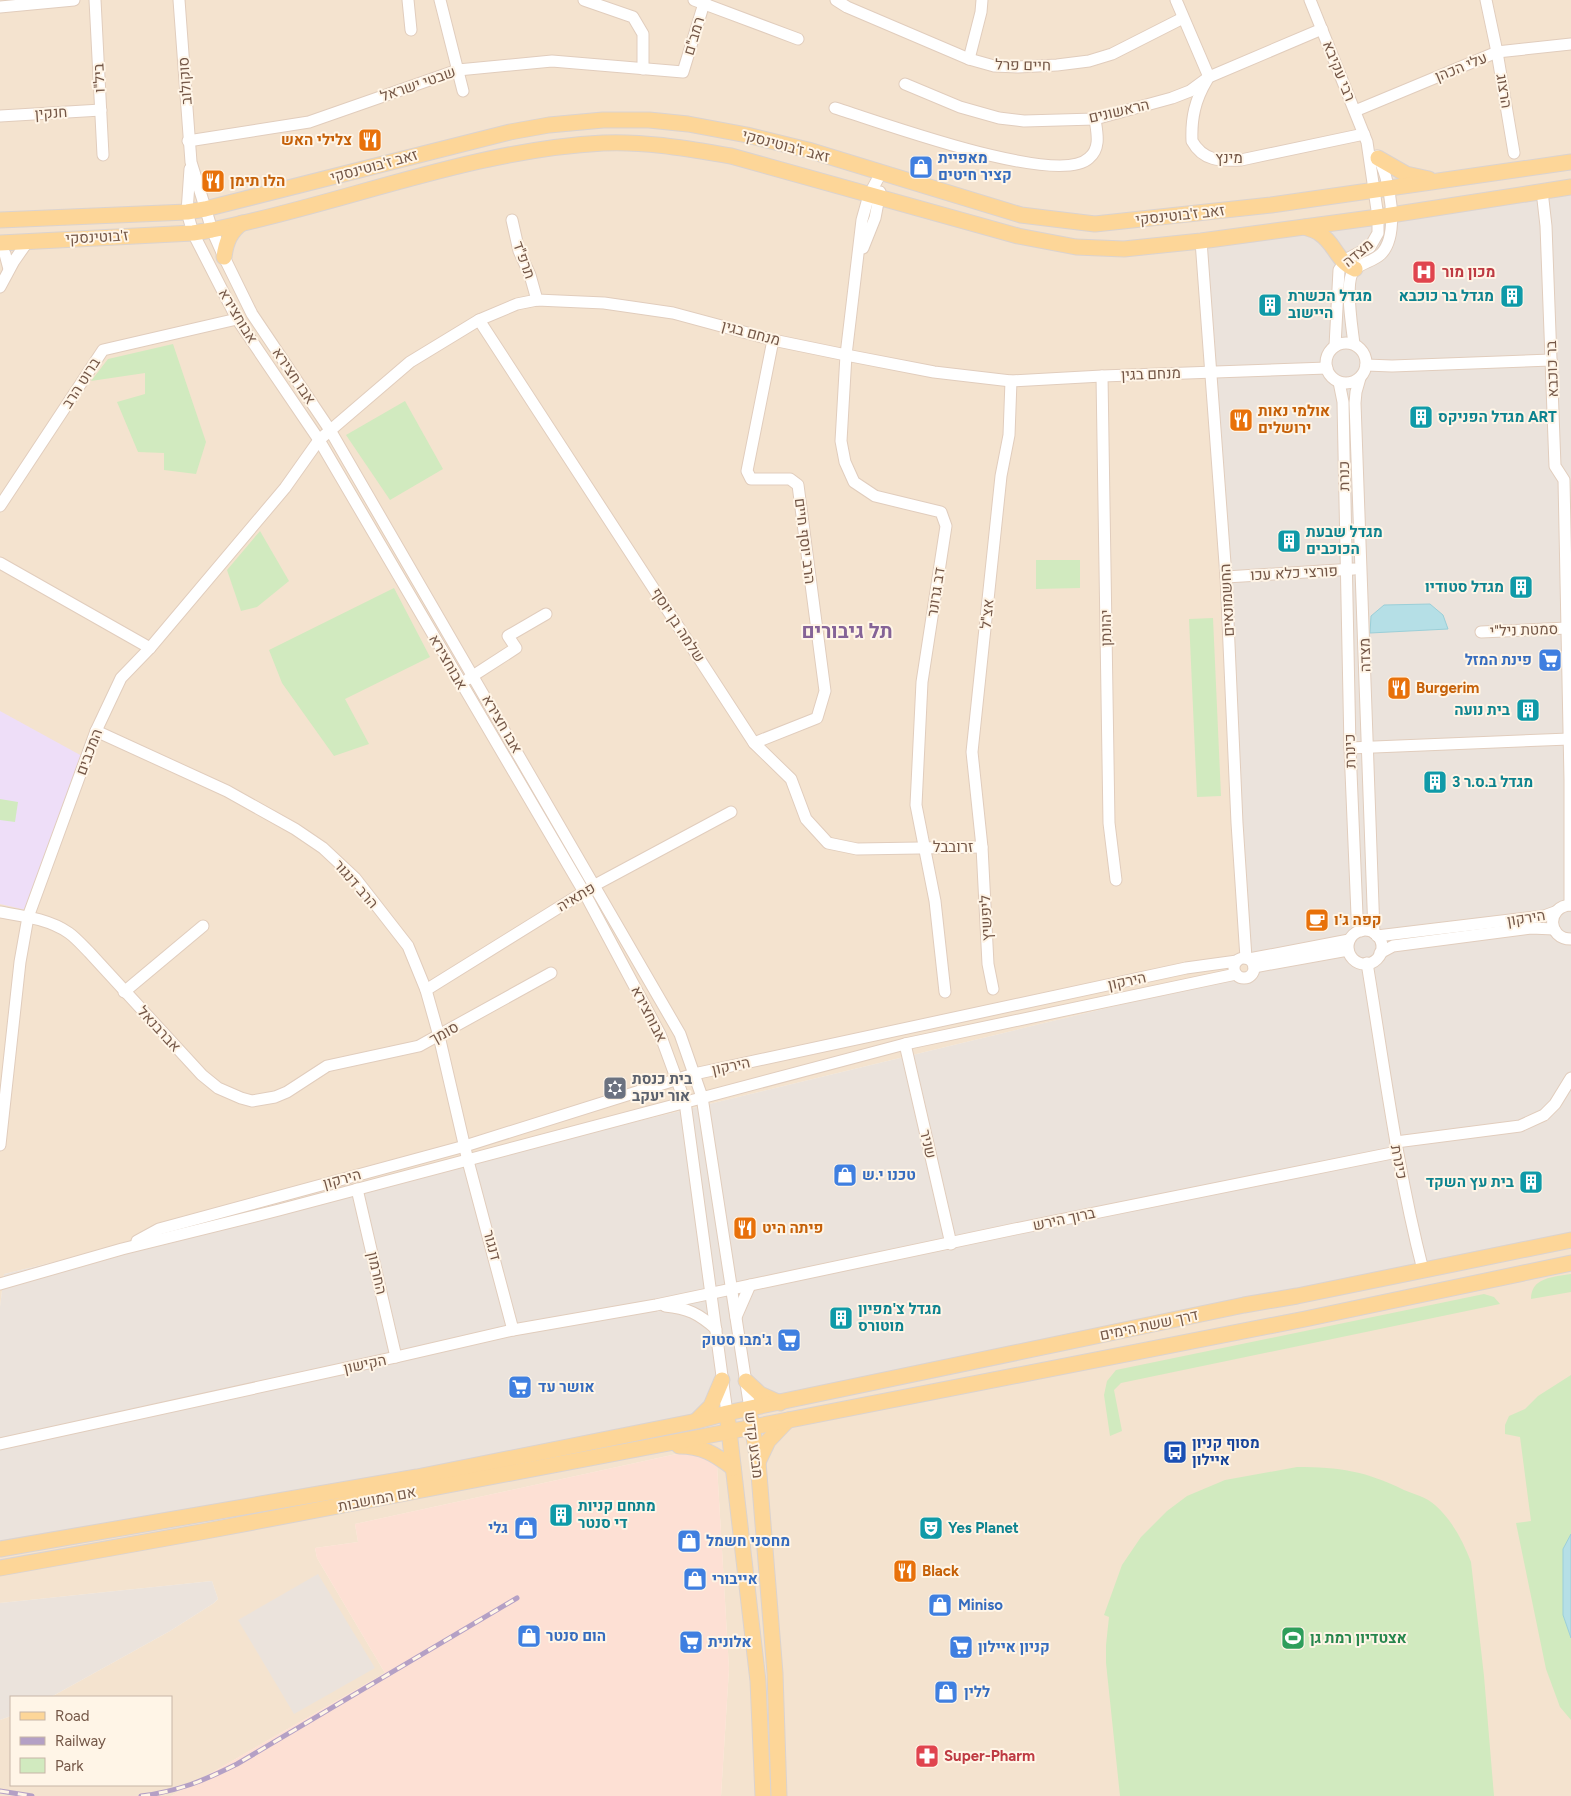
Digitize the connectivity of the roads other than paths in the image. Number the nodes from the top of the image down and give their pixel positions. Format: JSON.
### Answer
{"nodes":[{"id":1,"x":74,"y":0,"type":"edge"},
{"id":2,"x":95,"y":0,"type":"edge"},
{"id":3,"x":179,"y":0,"type":"edge"},
{"id":4,"x":408,"y":0,"type":"edge"},
{"id":5,"x":440,"y":0,"type":"edge"},
{"id":6,"x":584,"y":0,"type":"edge"},
{"id":7,"x":836,"y":0,"type":"edge"},
{"id":8,"x":982,"y":0,"type":"edge"},
{"id":9,"x":1176,"y":0,"type":"edge"},
{"id":10,"x":1486,"y":0,"type":"edge"},
{"id":11,"x":701,"y":1,"type":"edge"},
{"id":12,"x":1315,"y":2,"type":"edge"},
{"id":13,"x":0,"y":7,"type":"edge"},
{"id":14,"x":1183,"y":18,"type":"junction"},
{"id":15,"x":1322,"y":29,"type":"junction"},
{"id":16,"x":411,"y":30,"type":"dead end"},
{"id":17,"x":798,"y":39,"type":"dead end"},
{"id":18,"x":1571,"y":44,"type":"edge"},
{"id":19,"x":1497,"y":52,"type":"junction"},
{"id":20,"x":969,"y":59,"type":"junction"},
{"id":21,"x":642,"y":69,"type":"junction"},
{"id":22,"x":458,"y":70,"type":"junction"},
{"id":23,"x":683,"y":72,"type":"joint"},
{"id":24,"x":1209,"y":77,"type":"junction"},
{"id":25,"x":906,"y":84,"type":"dead end"},
{"id":26,"x":463,"y":91,"type":"dead end"},
{"id":27,"x":835,"y":108,"type":"dead end"},
{"id":28,"x":101,"y":110,"type":"junction"},
{"id":29,"x":1355,"y":111,"type":"junction"},
{"id":30,"x":0,"y":116,"type":"edge"},
{"id":31,"x":1095,"y":119,"type":"junction"},
{"id":32,"x":1365,"y":138,"type":"junction"},
{"id":33,"x":188,"y":141,"type":"junction"},
{"id":34,"x":1514,"y":153,"type":"dead end"},
{"id":35,"x":103,"y":155,"type":"dead end"},
{"id":36,"x":1378,"y":158,"type":"junction"},
{"id":37,"x":190,"y":162,"type":"junction"},
{"id":38,"x":1571,"y":162,"type":"edge"},
{"id":39,"x":881,"y":172,"type":"junction"},
{"id":40,"x":1443,"y":181,"type":"junction"},
{"id":41,"x":1571,"y":187,"type":"edge"},
{"id":42,"x":1381,"y":190,"type":"junction"},
{"id":43,"x":1542,"y":191,"type":"junction"},
{"id":44,"x":875,"y":196,"type":"junction"},
{"id":45,"x":205,"y":209,"type":"junction"},
{"id":46,"x":187,"y":212,"type":"junction"},
{"id":47,"x":1385,"y":216,"type":"junction"},
{"id":48,"x":0,"y":220,"type":"edge"},
{"id":49,"x":512,"y":220,"type":"dead end"},
{"id":50,"x":242,"y":222,"type":"junction"},
{"id":51,"x":1305,"y":227,"type":"junction"},
{"id":52,"x":212,"y":230,"type":"junction"},
{"id":53,"x":193,"y":233,"type":"junction"},
{"id":54,"x":28,"y":241,"type":"junction"},
{"id":55,"x":1200,"y":241,"type":"junction"},
{"id":56,"x":0,"y":242,"type":"edge"},
{"id":57,"x":0,"y":248,"type":"edge"},
{"id":58,"x":224,"y":257,"type":"junction"},
{"id":59,"x":1349,"y":266,"type":"junction"},
{"id":60,"x":9,"y":269,"type":"junction"},
{"id":61,"x":0,"y":287,"type":"edge"},
{"id":62,"x":537,"y":300,"type":"junction"},
{"id":63,"x":237,"y":319,"type":"junction"},
{"id":64,"x":479,"y":320,"type":"junction"},
{"id":65,"x":773,"y":340,"type":"junction"},
{"id":66,"x":1354,"y":344,"type":"junction"},
{"id":67,"x":1335,"y":346,"type":"junction"},
{"id":68,"x":846,"y":355,"type":"junction"},
{"id":69,"x":1552,"y":360,"type":"junction"},
{"id":70,"x":1366,"y":365,"type":"junction"},
{"id":71,"x":1327,"y":368,"type":"junction"},
{"id":72,"x":1210,"y":372,"type":"junction"},
{"id":73,"x":1102,"y":376,"type":"junction"},
{"id":74,"x":1360,"y":378,"type":"junction"},
{"id":75,"x":1011,"y":381,"type":"junction"},
{"id":76,"x":1339,"y":382,"type":"junction"},
{"id":77,"x":330,"y":430,"type":"junction"},
{"id":78,"x":318,"y":440,"type":"junction"},
{"id":79,"x":1568,"y":480,"type":"edge"},
{"id":80,"x":0,"y":506,"type":"edge"},
{"id":81,"x":0,"y":563,"type":"edge"},
{"id":82,"x":1362,"y":569,"type":"junction"},
{"id":83,"x":1346,"y":570,"type":"junction"},
{"id":84,"x":1226,"y":577,"type":"junction"},
{"id":85,"x":546,"y":614,"type":"dead end"},
{"id":86,"x":1567,"y":628,"type":"junction"},
{"id":87,"x":1480,"y":632,"type":"dead end"},
{"id":88,"x":150,"y":648,"type":"junction"},
{"id":89,"x":474,"y":676,"type":"junction"},
{"id":90,"x":461,"y":684,"type":"junction"},
{"id":91,"x":96,"y":731,"type":"junction"},
{"id":92,"x":1569,"y":740,"type":"junction"},
{"id":93,"x":754,"y":743,"type":"junction"},
{"id":94,"x":1368,"y":747,"type":"junction"},
{"id":95,"x":1350,"y":748,"type":"junction"},
{"id":96,"x":1570,"y":780,"type":"edge"},
{"id":97,"x":731,"y":812,"type":"dead end"},
{"id":98,"x":925,"y":847,"type":"junction"},
{"id":99,"x":982,"y":847,"type":"junction"},
{"id":100,"x":1116,"y":880,"type":"dead end"},
{"id":101,"x":595,"y":885,"type":"junction"},
{"id":102,"x":584,"y":892,"type":"junction"},
{"id":103,"x":1570,"y":905,"type":"edge"},
{"id":104,"x":0,"y":912,"type":"edge"},
{"id":105,"x":1555,"y":912,"type":"junction"},
{"id":106,"x":28,"y":917,"type":"junction"},
{"id":107,"x":203,"y":926,"type":"dead end"},
{"id":108,"x":1554,"y":929,"type":"junction"},
{"id":109,"x":1361,"y":931,"type":"junction"},
{"id":110,"x":1376,"y":935,"type":"junction"},
{"id":111,"x":1571,"y":939,"type":"edge"},
{"id":112,"x":1349,"y":945,"type":"junction"},
{"id":113,"x":1380,"y":953,"type":"junction"},
{"id":114,"x":1246,"y":962,"type":"junction"},
{"id":115,"x":1366,"y":964,"type":"junction"},
{"id":116,"x":551,"y":973,"type":"dead end"},
{"id":117,"x":1236,"y":974,"type":"junction"},
{"id":118,"x":993,"y":989,"type":"dead end"},
{"id":119,"x":426,"y":990,"type":"junction"},
{"id":120,"x":124,"y":992,"type":"junction"},
{"id":121,"x":945,"y":992,"type":"dead end"},
{"id":122,"x":439,"y":1036,"type":"junction"},
{"id":123,"x":905,"y":1044,"type":"junction"},
{"id":124,"x":327,"y":1066,"type":"joint"},
{"id":125,"x":694,"y":1074,"type":"junction"},
{"id":126,"x":1571,"y":1078,"type":"edge"},
{"id":127,"x":677,"y":1080,"type":"junction"},
{"id":128,"x":702,"y":1096,"type":"junction"},
{"id":129,"x":685,"y":1102,"type":"junction"},
{"id":130,"x":0,"y":1146,"type":"edge"},
{"id":131,"x":465,"y":1146,"type":"junction"},
{"id":132,"x":1396,"y":1147,"type":"junction"},
{"id":133,"x":468,"y":1160,"type":"junction"},
{"id":134,"x":357,"y":1189,"type":"junction"},
{"id":135,"x":1571,"y":1240,"type":"edge"},
{"id":136,"x":950,"y":1244,"type":"junction"},
{"id":137,"x":122,"y":1249,"type":"junction"},
{"id":138,"x":1571,"y":1263,"type":"edge"},
{"id":139,"x":1423,"y":1270,"type":"junction"},
{"id":140,"x":0,"y":1284,"type":"edge"},
{"id":141,"x":750,"y":1285,"type":"junction"},
{"id":142,"x":731,"y":1289,"type":"junction"},
{"id":143,"x":711,"y":1293,"type":"junction"},
{"id":144,"x":656,"y":1305,"type":"junction"},
{"id":145,"x":736,"y":1318,"type":"junction"},
{"id":146,"x":716,"y":1329,"type":"junction"},
{"id":147,"x":513,"y":1330,"type":"junction"},
{"id":148,"x":396,"y":1358,"type":"junction"},
{"id":149,"x":722,"y":1380,"type":"junction"},
{"id":150,"x":746,"y":1381,"type":"junction"},
{"id":151,"x":780,"y":1403,"type":"junction"},
{"id":152,"x":750,"y":1408,"type":"junction"},
{"id":153,"x":727,"y":1413,"type":"junction"},
{"id":154,"x":788,"y":1420,"type":"junction"},
{"id":155,"x":696,"y":1421,"type":"junction"},
{"id":156,"x":753,"y":1427,"type":"junction"},
{"id":157,"x":729,"y":1431,"type":"junction"},
{"id":158,"x":0,"y":1444,"type":"edge"},
{"id":159,"x":655,"y":1445,"type":"junction"},
{"id":160,"x":758,"y":1462,"type":"junction"},
{"id":161,"x":733,"y":1468,"type":"junction"},
{"id":162,"x":0,"y":1550,"type":"edge"},
{"id":163,"x":0,"y":1568,"type":"edge"},
{"id":164,"x":763,"y":1796,"type":"edge"},
{"id":165,"x":779,"y":1796,"type":"edge"}],
"edges":[{"from":1,"to":13,"type":"street"},
{"from":2,"to":28,"type":"street","name":"ביל\"ו"},
{"from":3,"to":33,"type":"street","name":"סוקולוב"},
{"from":4,"to":16,"type":"street"},
{"from":5,"to":22,"type":"street"},
{"from":6,"to":21,"type":"street"},
{"from":7,"to":20,"type":"street","name":"חיים פרל"},
{"from":8,"to":20,"type":"street"},
{"from":9,"to":14,"type":"street"},
{"from":10,"to":19,"type":"street","name":"הרצוג"},
{"from":11,"to":17,"type":"street"},
{"from":11,"to":23,"type":"street","name":"רמב\"ם"},
{"from":12,"to":15,"type":"street","name":"רבי עקיבא"},
{"from":14,"to":20,"type":"street","name":"חיים פרל"},
{"from":14,"to":24,"type":"street"},
{"from":15,"to":24,"type":"street","name":"הראשונים"},
{"from":15,"to":29,"type":"street","name":"רבי עקיבא"},
{"from":18,"to":19,"type":"street","name":"עלי הכהן"},
{"from":19,"to":29,"type":"street","name":"עלי הכהן"},
{"from":19,"to":34,"type":"street","name":"הרצוג"},
{"from":21,"to":22,"type":"street","name":"שבטי ישראל"},
{"from":21,"to":23,"type":"street","name":"שבטי ישראל"},
{"from":22,"to":26,"type":"street"},
{"from":22,"to":33,"type":"street","name":"שבטי ישראל"},
{"from":24,"to":31,"type":"street","name":"הראשונים"},
{"from":24,"to":32,"type":"street","name":"מינץ"},
{"from":25,"to":31,"type":"street","name":"הראשונים"},
{"from":27,"to":31,"type":"street"},
{"from":28,"to":30,"type":"street","name":"חנקין"},
{"from":28,"to":35,"type":"street","name":"ביל\"ו"},
{"from":29,"to":32,"type":"street","name":"רבי עקיבא"},
{"from":32,"to":36,"type":"street","name":"רבי עקיבא"},
{"from":32,"to":42,"type":"street","name":"רבי עקיבא"},
{"from":33,"to":37,"type":"street","name":"סוקולוב"},
{"from":36,"to":40,"type":"main road"},
{"from":36,"to":42,"type":"street","name":"רבי עקיבא"},
{"from":37,"to":45,"type":"street","name":"סוקולוב"},
{"from":37,"to":46,"type":"street","name":"סוקולוב"},
{"from":38,"to":40,"type":"main road","name":"זאב ז'בוטינסקי"},
{"from":39,"to":42,"type":"main road","name":"זאב ז'בוטינסקי"},
{"from":39,"to":44,"type":"street","name":"דב גרונר"},
{"from":39,"to":45,"type":"main road","name":"זאב ז'בוטינסקי"},
{"from":40,"to":42,"type":"main road","name":"זאב ז'בוטינסקי"},
{"from":41,"to":43,"type":"main road","name":"זאב ז'בוטינסקי"},
{"from":42,"to":47,"type":"street","name":"מצדה"},
{"from":43,"to":47,"type":"main road","name":"זאב ז'בוטינסקי"},
{"from":43,"to":69,"type":"street","name":"בר כוכבא"},
{"from":44,"to":50,"type":"main road","name":"זאב ז'בוטינסקי"},
{"from":44,"to":55,"type":"main road","name":"זאב ז'בוטינסקי"},
{"from":44,"to":68,"type":"street","name":"דב גרונר"},
{"from":45,"to":46,"type":"main road","name":"זאב ז'בוטינסקי"},
{"from":45,"to":52,"type":"street","name":"סוקולוב"},
{"from":46,"to":48,"type":"main road","name":"זאב ז'בוטינסקי"},
{"from":46,"to":53,"type":"street"},
{"from":47,"to":51,"type":"main road","name":"זאב ז'בוטינסקי"},
{"from":47,"to":59,"type":"street","name":"מצדה"},
{"from":49,"to":62,"type":"street","name":"תרפ\"ד"},
{"from":50,"to":52,"type":"main road","name":"זאב ז'בוטינסקי"},
{"from":50,"to":58,"type":"main road"},
{"from":51,"to":55,"type":"main road","name":"זאב ז'בוטינסקי"},
{"from":51,"to":59,"type":"main road"},
{"from":52,"to":53,"type":"main road","name":"זאב ז'בוטינסקי"},
{"from":52,"to":58,"type":"street","name":"אבו חצירא"},
{"from":53,"to":54,"type":"main road","name":"ז'בוטינסקי"},
{"from":53,"to":63,"type":"street","name":"אבוחצירא"},
{"from":54,"to":56,"type":"main road","name":"ז'בוטינסקי"},
{"from":54,"to":60,"type":"street"},
{"from":55,"to":72,"type":"street","name":"החשמונאים"},
{"from":57,"to":60,"type":"street"},
{"from":58,"to":77,"type":"street","name":"אבו חצירא"},
{"from":59,"to":66,"type":"street","name":"מצדה"},
{"from":59,"to":67,"type":"street","name":"מצדה"},
{"from":60,"to":61,"type":"street"},
{"from":62,"to":64,"type":"street","name":"מנחם בגין"},
{"from":62,"to":65,"type":"street","name":"מנחם בגין"},
{"from":63,"to":78,"type":"street","name":"אבוחצירא"},
{"from":63,"to":80,"type":"street","name":"ברוט הרב"},
{"from":64,"to":77,"type":"street","name":"מנחם בגין"},
{"from":64,"to":93,"type":"street","name":"שלמה בן יוסף"},
{"from":65,"to":68,"type":"street","name":"מנחם בגין"},
{"from":65,"to":93,"type":"street","name":"הרב יוסף חיים"},
{"from":66,"to":67,"type":"street"},
{"from":66,"to":70,"type":"street"},
{"from":67,"to":71,"type":"street"},
{"from":68,"to":75,"type":"street","name":"מנחם בגין"},
{"from":68,"to":98,"type":"street","name":"דב גרונר"},
{"from":69,"to":70,"type":"street"},
{"from":69,"to":79,"type":"street","name":"בר כוכבא"},
{"from":70,"to":74,"type":"street"},
{"from":71,"to":72,"type":"street","name":"מנחם בגין"},
{"from":71,"to":76,"type":"street"},
{"from":72,"to":73,"type":"street","name":"מנחם בגין"},
{"from":72,"to":84,"type":"street","name":"החשמונאים"},
{"from":73,"to":75,"type":"street","name":"מנחם בגין"},
{"from":73,"to":100,"type":"street","name":"יהונתן"},
{"from":74,"to":76,"type":"street"},
{"from":74,"to":82,"type":"street","name":"מצדה"},
{"from":75,"to":99,"type":"street","name":"אצ\"ל"},
{"from":76,"to":83,"type":"street","name":"כנרת"},
{"from":77,"to":78,"type":"street","name":"המכבים"},
{"from":77,"to":89,"type":"street","name":"אבו חצירא"},
{"from":78,"to":88,"type":"street","name":"המכבים"},
{"from":78,"to":90,"type":"street","name":"אבוחצירא"},
{"from":79,"to":86,"type":"street","name":"בר כוכבא"},
{"from":81,"to":88,"type":"street"},
{"from":82,"to":83,"type":"street","name":"פורצי כלא עכו"},
{"from":82,"to":94,"type":"street","name":"מצדה"},
{"from":83,"to":84,"type":"street","name":"פורצי כלא עכו"},
{"from":83,"to":95,"type":"street","name":"כינרת"},
{"from":84,"to":114,"type":"street","name":"החשמונאים"},
{"from":85,"to":89,"type":"street"},
{"from":86,"to":87,"type":"street","name":"סמטת ניל\"י"},
{"from":86,"to":92,"type":"street","name":"בר כוכבא"},
{"from":88,"to":91,"type":"street","name":"המכבים"},
{"from":89,"to":90,"type":"street"},
{"from":89,"to":101,"type":"street","name":"אבו חצירא"},
{"from":90,"to":102,"type":"street","name":"אבוחצירא"},
{"from":91,"to":106,"type":"street","name":"המכבים"},
{"from":91,"to":119,"type":"street","name":"הרב דנגור"},
{"from":92,"to":94,"type":"street"},
{"from":92,"to":96,"type":"street","name":"בר כוכבא"},
{"from":93,"to":98,"type":"street","name":"שלמה בן יוסף"},
{"from":94,"to":95,"type":"street"},
{"from":94,"to":110,"type":"street","name":"מצדה"},
{"from":95,"to":109,"type":"street","name":"כינרת"},
{"from":96,"to":103,"type":"street","name":"בר כוכבא"},
{"from":97,"to":101,"type":"street","name":"פתאיה"},
{"from":98,"to":99,"type":"street","name":"זרובבל"},
{"from":98,"to":121,"type":"street","name":"דב גרונר"},
{"from":99,"to":118,"type":"street","name":"ליפשיץ"},
{"from":101,"to":102,"type":"street","name":"פתאיה"},
{"from":101,"to":125,"type":"street","name":"אבו חצירא"},
{"from":102,"to":119,"type":"street","name":"פתאיה"},
{"from":102,"to":127,"type":"street","name":"אבוחצירא"},
{"from":103,"to":105,"type":"street","name":"הירקון"},
{"from":104,"to":106,"type":"street","name":"אברבנאל"},
{"from":105,"to":108,"type":"street"},
{"from":105,"to":110,"type":"street","name":"הירקון"},
{"from":106,"to":120,"type":"street","name":"אברבנאל"},
{"from":106,"to":130,"type":"street","name":"המכבים"},
{"from":107,"to":120,"type":"street"},
{"from":108,"to":111,"type":"street"},
{"from":108,"to":113,"type":"street","name":"הירקון"},
{"from":109,"to":110,"type":"street"},
{"from":109,"to":112,"type":"street"},
{"from":110,"to":113,"type":"street"},
{"from":112,"to":114,"type":"street","name":"הירקון"},
{"from":112,"to":115,"type":"street"},
{"from":113,"to":115,"type":"street"},
{"from":114,"to":117,"type":"street","name":"החשמונאים"},
{"from":114,"to":117,"type":"street","name":"הירקון"},
{"from":114,"to":125,"type":"street","name":"הירקון"},
{"from":115,"to":132,"type":"street","name":"כינרת"},
{"from":116,"to":122,"type":"street","name":"סומך"},
{"from":117,"to":123,"type":"street","name":"הירקון"},
{"from":119,"to":122,"type":"street","name":"הרב דנגור"},
{"from":120,"to":124,"type":"street","name":"אברבנאל"},
{"from":122,"to":124,"type":"street","name":"סומך"},
{"from":122,"to":131,"type":"street","name":"הרב דנגור"},
{"from":123,"to":128,"type":"street","name":"הירקון"},
{"from":123,"to":136,"type":"street","name":"שניר"},
{"from":125,"to":127,"type":"street","name":"הירקון"},
{"from":125,"to":128,"type":"street","name":"אבו חצירא"},
{"from":126,"to":132,"type":"street","name":"ברוך הירש"},
{"from":127,"to":129,"type":"street","name":"אבוחצירא"},
{"from":127,"to":131,"type":"street","name":"הירקון"},
{"from":128,"to":129,"type":"street","name":"הירקון"},
{"from":128,"to":142,"type":"street","name":"מבצע קדש"},
{"from":129,"to":133,"type":"street","name":"הירקון"},
{"from":129,"to":143,"type":"street","name":"מבצע קדש"},
{"from":131,"to":133,"type":"street","name":"הרב דנגור"},
{"from":131,"to":137,"type":"street","name":"הירקון"},
{"from":132,"to":136,"type":"street","name":"ברוך הירש"},
{"from":132,"to":139,"type":"street","name":"כינרת"},
{"from":133,"to":134,"type":"street","name":"הירקון"},
{"from":133,"to":147,"type":"street","name":"דנגור"},
{"from":134,"to":137,"type":"street","name":"הירקון"},
{"from":134,"to":148,"type":"street","name":"החרמון"},
{"from":135,"to":139,"type":"main road","name":"דרך ששת הימים"},
{"from":136,"to":141,"type":"street","name":"ברוך הירש"},
{"from":137,"to":140,"type":"street","name":"הירקון"},
{"from":138,"to":154,"type":"main road","name":"דרך ששת הימים"},
{"from":139,"to":151,"type":"main road","name":"דרך ששת הימים"},
{"from":141,"to":142,"type":"street","name":"ברוך הירש"},
{"from":141,"to":145,"type":"street"},
{"from":142,"to":143,"type":"street","name":"הקישון"},
{"from":142,"to":145,"type":"street","name":"מבצע קדש"},
{"from":143,"to":144,"type":"street","name":"הקישון"},
{"from":143,"to":146,"type":"street","name":"מבצע קדש"},
{"from":144,"to":146,"type":"street"},
{"from":144,"to":147,"type":"street","name":"הקישון"},
{"from":145,"to":150,"type":"street","name":"מבצע קדש"},
{"from":146,"to":149,"type":"street","name":"מבצע קדש"},
{"from":147,"to":148,"type":"street","name":"הקישון"},
{"from":148,"to":158,"type":"street","name":"הקישון"},
{"from":149,"to":153,"type":"street","name":"מבצע קדש"},
{"from":149,"to":155,"type":"main road"},
{"from":150,"to":151,"type":"main road"},
{"from":150,"to":152,"type":"street","name":"מבצע קדש"},
{"from":151,"to":152,"type":"main road","name":"דרך ששת הימים"},
{"from":152,"to":153,"type":"main road","name":"דרך ששת הימים"},
{"from":152,"to":156,"type":"main road","name":"מבצע קדש"},
{"from":153,"to":155,"type":"main road","name":"אם המושבות"},
{"from":153,"to":157,"type":"main road","name":"מבצע קדש"},
{"from":154,"to":156,"type":"main road","name":"דרך ששת הימים"},
{"from":154,"to":160,"type":"main road"},
{"from":155,"to":162,"type":"main road","name":"אם המושבות"},
{"from":156,"to":157,"type":"main road","name":"אם המושבות"},
{"from":156,"to":160,"type":"main road","name":"מבצע קדש"},
{"from":157,"to":159,"type":"main road","name":"אם המושבות"},
{"from":157,"to":161,"type":"main road","name":"מבצע קדש"},
{"from":159,"to":161,"type":"main road"},
{"from":159,"to":163,"type":"main road","name":"אם המושבות"},
{"from":160,"to":165,"type":"main road","name":"מבצע קדש"},
{"from":161,"to":164,"type":"main road","name":"מבצע קדש"}]}
